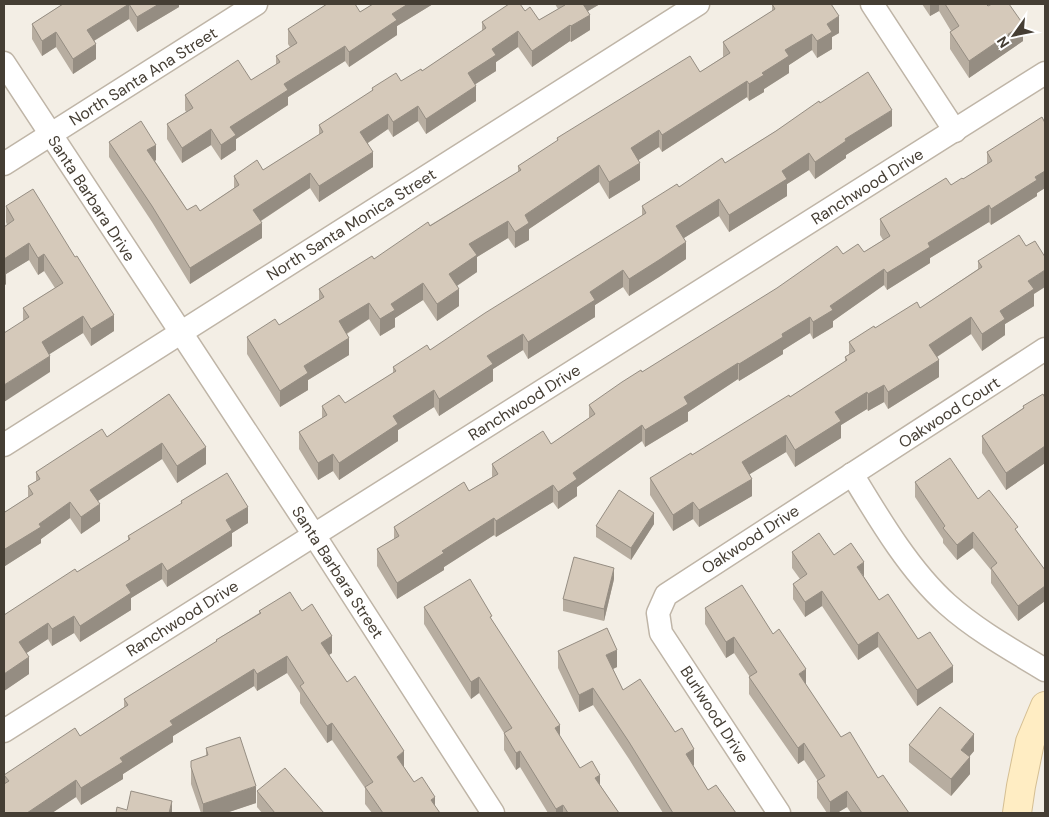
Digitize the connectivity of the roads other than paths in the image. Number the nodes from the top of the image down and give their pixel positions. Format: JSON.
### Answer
{"nodes":[{"id":1,"x":256,"y":4,"type":"edge"},
{"id":2,"x":698,"y":4,"type":"edge"},
{"id":3,"x":872,"y":4,"type":"edge"},
{"id":4,"x":4,"y":63,"type":"edge"},
{"id":5,"x":1045,"y":73,"type":"edge"},
{"id":6,"x":955,"y":131,"type":"junction"},
{"id":7,"x":51,"y":135,"type":"junction"},
{"id":8,"x":4,"y":164,"type":"edge"},
{"id":9,"x":180,"y":333,"type":"junction"},
{"id":10,"x":1045,"y":349,"type":"edge"},
{"id":11,"x":4,"y":445,"type":"edge"},
{"id":12,"x":852,"y":474,"type":"junction"},
{"id":13,"x":314,"y":535,"type":"junction"},
{"id":14,"x":658,"y":613,"type":"joint"},
{"id":15,"x":1045,"y":670,"type":"edge"},
{"id":16,"x":1045,"y":706,"type":"edge"},
{"id":17,"x":4,"y":731,"type":"edge"},
{"id":18,"x":493,"y":813,"type":"edge"},
{"id":19,"x":779,"y":813,"type":"edge"},
{"id":20,"x":1017,"y":813,"type":"edge"}],
"edges":[{"from":1,"to":7,"type":"street","name":"North Santa Ana Street"},
{"from":2,"to":9,"type":"street","name":"North Santa Monica Street"},
{"from":3,"to":6,"type":"street"},
{"from":4,"to":7,"type":"street","name":"Santa Barbara Drive"},
{"from":5,"to":6,"type":"street","name":"Ranchwood Drive"},
{"from":6,"to":13,"type":"street","name":"Ranchwood Drive"},
{"from":7,"to":8,"type":"street","name":"North Santa Ana Street"},
{"from":7,"to":9,"type":"street","name":"Santa Barbara Drive"},
{"from":9,"to":11,"type":"street","name":"North Santa Monica Street"},
{"from":9,"to":13,"type":"street","name":"Santa Barbara Street"},
{"from":10,"to":12,"type":"street","name":"Oakwood Court"},
{"from":12,"to":14,"type":"street","name":"Oakwood Drive"},
{"from":12,"to":15,"type":"street"},
{"from":13,"to":17,"type":"street","name":"Ranchwood Drive"},
{"from":13,"to":18,"type":"street","name":"Santa Barbara Street"},
{"from":14,"to":19,"type":"street","name":"Burlwood Drive"},
{"from":16,"to":20,"type":"street"}]}
